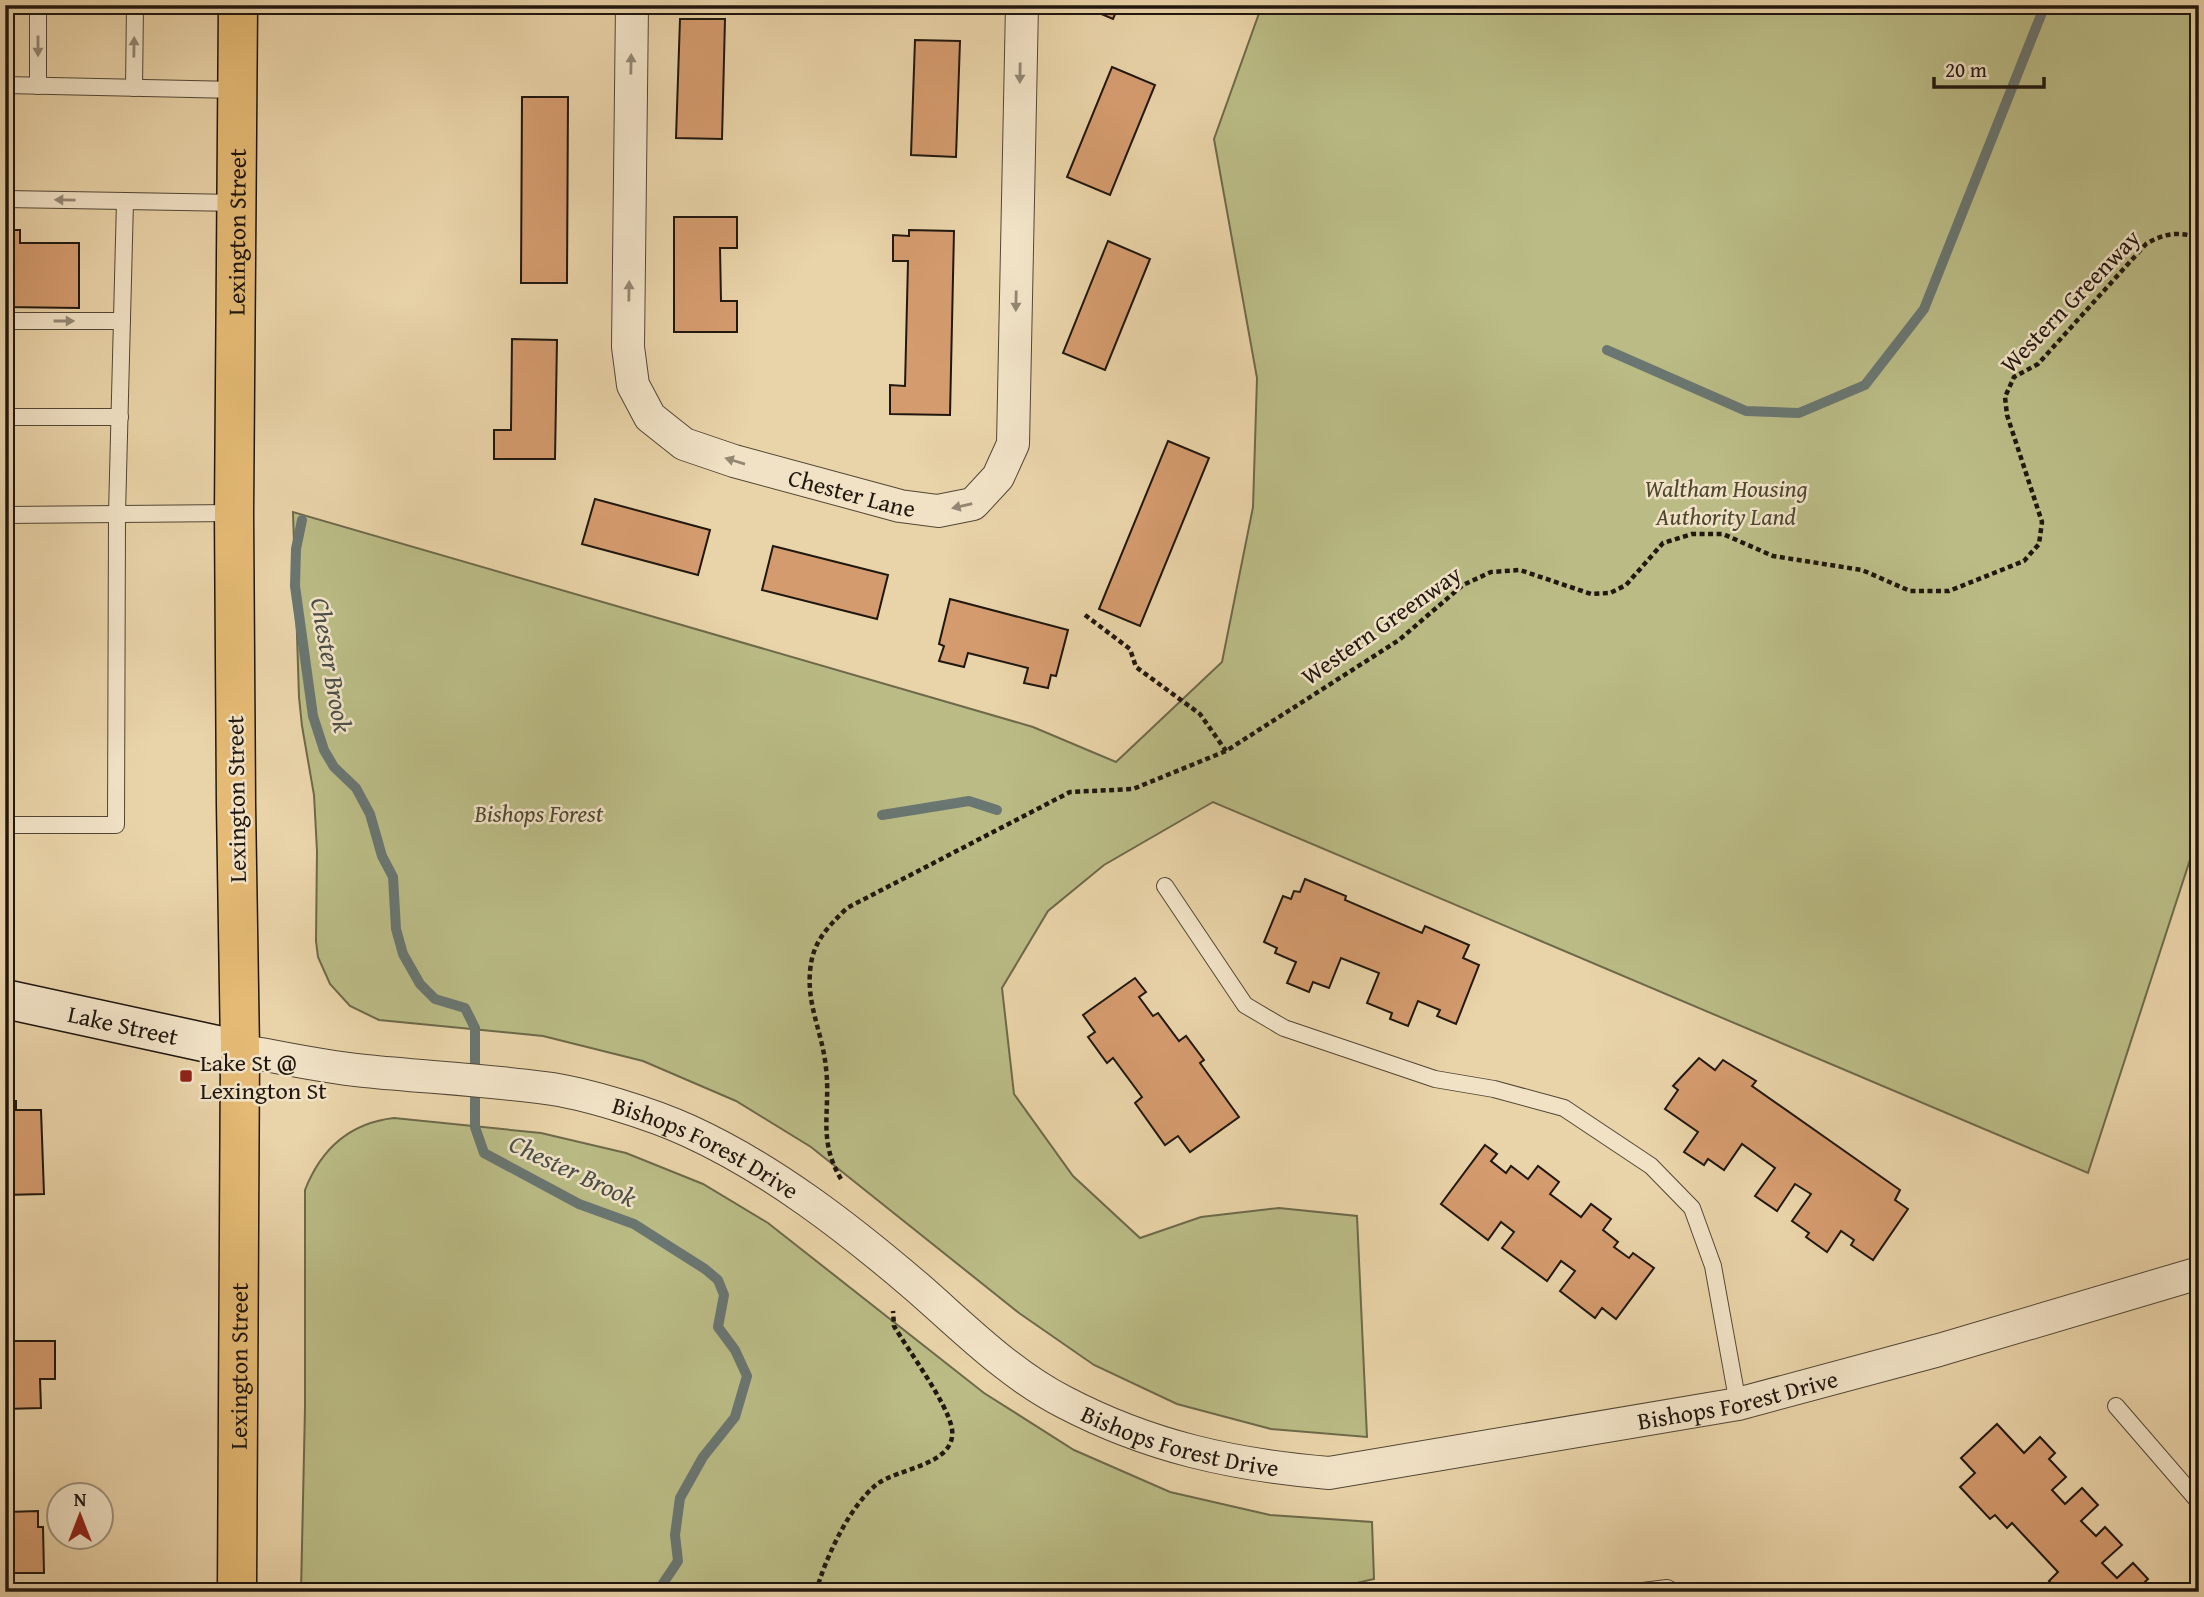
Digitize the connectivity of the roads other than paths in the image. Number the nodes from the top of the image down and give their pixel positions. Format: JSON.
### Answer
{"nodes":[{"id":1,"x":38,"y":5,"type":"edge"},
{"id":2,"x":135,"y":5,"type":"edge"},
{"id":3,"x":238,"y":5,"type":"edge"},
{"id":4,"x":632,"y":5,"type":"edge"},
{"id":5,"x":1022,"y":5,"type":"edge"},
{"id":6,"x":5,"y":85,"type":"edge"},
{"id":7,"x":38,"y":86,"type":"junction"},
{"id":8,"x":134,"y":88,"type":"junction"},
{"id":9,"x":237,"y":90,"type":"junction"},
{"id":10,"x":5,"y":199,"type":"edge"},
{"id":11,"x":125,"y":201,"type":"junction"},
{"id":12,"x":237,"y":203,"type":"junction"},
{"id":13,"x":5,"y":320,"type":"edge"},
{"id":14,"x":122,"y":321,"type":"junction"},
{"id":15,"x":5,"y":417,"type":"edge"},
{"id":16,"x":120,"y":417,"type":"junction"},
{"id":17,"x":234,"y":513,"type":"junction"},
{"id":18,"x":117,"y":514,"type":"junction"},
{"id":19,"x":5,"y":515,"type":"edge"},
{"id":20,"x":5,"y":825,"type":"edge"},
{"id":21,"x":1165,"y":886,"type":"dead end"},
{"id":22,"x":5,"y":999,"type":"edge"},
{"id":23,"x":240,"y":1050,"type":"junction"},
{"id":24,"x":2199,"y":1273,"type":"edge"},
{"id":25,"x":1738,"y":1404,"type":"junction"},
{"id":26,"x":2116,"y":1406,"type":"dead end"},
{"id":27,"x":2199,"y":1502,"type":"edge"},
{"id":28,"x":237,"y":1592,"type":"edge"},
{"id":29,"x":1635,"y":1592,"type":"edge"},
{"id":30,"x":1675,"y":1592,"type":"edge"}],
"edges":[{"from":1,"to":7,"type":"lane","one_way":true},
{"from":8,"to":2,"type":"lane","one_way":true},
{"from":3,"to":9,"type":"main road","name":"Lexington Street"},
{"from":5,"to":4,"type":"street","name":"Chester Lane","one_way":true},
{"from":6,"to":7,"type":"lane"},
{"from":7,"to":8,"type":"lane"},
{"from":8,"to":9,"type":"lane"},
{"from":9,"to":12,"type":"main road","name":"Lexington Street"},
{"from":11,"to":10,"type":"lane","one_way":true},
{"from":11,"to":12,"type":"lane"},
{"from":11,"to":14,"type":"lane"},
{"from":12,"to":17,"type":"main road","name":"Lexington Street"},
{"from":13,"to":14,"type":"lane","one_way":true},
{"from":14,"to":16,"type":"lane"},
{"from":15,"to":16,"type":"lane"},
{"from":16,"to":18,"type":"lane"},
{"from":17,"to":18,"type":"lane"},
{"from":17,"to":23,"type":"main road","name":"Lexington Street"},
{"from":18,"to":19,"type":"lane"},
{"from":18,"to":20,"type":"lane"},
{"from":21,"to":25,"type":"lane"},
{"from":22,"to":23,"type":"street","name":"Lake Street"},
{"from":23,"to":25,"type":"street","name":"Bishops Forest Drive"},
{"from":23,"to":28,"type":"main road","name":"Lexington Street"},
{"from":24,"to":25,"type":"street","name":"Bishops Forest Drive"},
{"from":26,"to":27,"type":"lane"},
{"from":29,"to":30,"type":"lane"}]}
